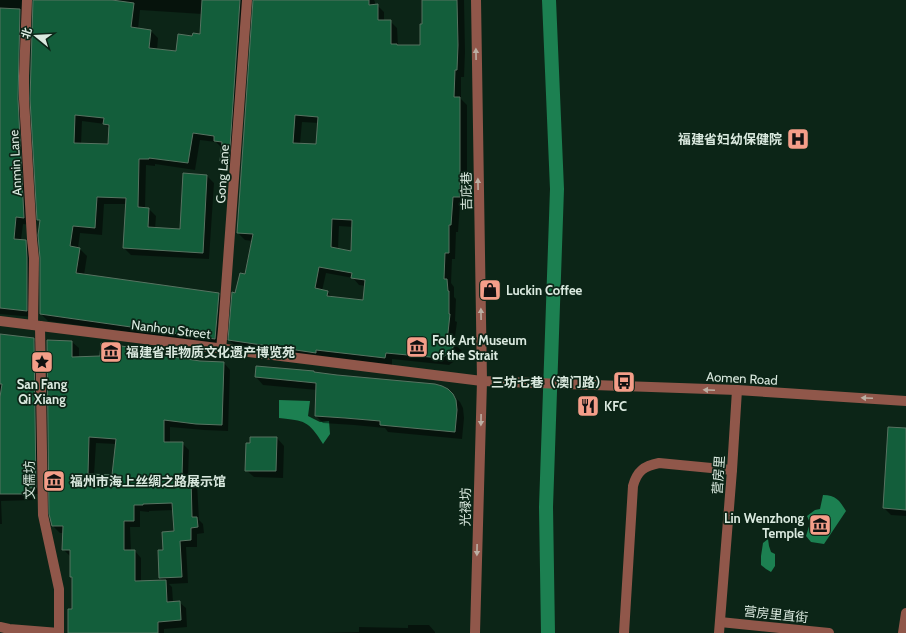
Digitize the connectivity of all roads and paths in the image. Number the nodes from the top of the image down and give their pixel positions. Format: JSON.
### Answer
{"nodes":[{"id":1,"x":27,"y":0,"type":"edge"},
{"id":2,"x":247,"y":0,"type":"edge"},
{"id":3,"x":476,"y":0,"type":"edge"},
{"id":4,"x":0,"y":321,"type":"edge"},
{"id":5,"x":36,"y":325,"type":"junction"},
{"id":6,"x":221,"y":349,"type":"junction"},
{"id":7,"x":482,"y":381,"type":"junction"},
{"id":8,"x":737,"y":390,"type":"junction"},
{"id":9,"x":906,"y":401,"type":"edge"},
{"id":10,"x":732,"y":470,"type":"junction"},
{"id":11,"x":906,"y":613,"type":"edge"},
{"id":12,"x":720,"y":622,"type":"junction"},
{"id":13,"x":0,"y":627,"type":"edge"},
{"id":14,"x":59,"y":633,"type":"edge"},
{"id":15,"x":475,"y":633,"type":"edge"},
{"id":16,"x":624,"y":633,"type":"edge"},
{"id":17,"x":719,"y":633,"type":"edge"},
{"id":18,"x":828,"y":633,"type":"edge"},
{"id":19,"x":903,"y":633,"type":"edge"}],
"edges":[{"from":1,"to":5,"type":"street","name":"Anmin Lane"},
{"from":2,"to":6,"type":"street","name":"Gong Lane"},
{"from":7,"to":3,"type":"street","name":"吉庇巷","one_way":true},
{"from":4,"to":5,"type":"street","name":"Nanhou Street"},
{"from":5,"to":6,"type":"street","name":"Nanhou Street"},
{"from":5,"to":14,"type":"street","name":"文儒坊"},
{"from":6,"to":7,"type":"street","name":"Nanhou Street"},
{"from":8,"to":7,"type":"street","name":"Aomen Road","one_way":true},
{"from":7,"to":15,"type":"street","name":"光禄坊","one_way":true},
{"from":9,"to":8,"type":"street","name":"Aomen Road","one_way":true},
{"from":8,"to":10,"type":"street","name":"营房里"},
{"from":10,"to":12,"type":"street","name":"营房里"},
{"from":10,"to":16,"type":"street"},
{"from":11,"to":19,"type":"street"},
{"from":12,"to":17,"type":"street","name":"营房里"},
{"from":12,"to":18,"type":"street","name":"营房里直街"},
{"from":13,"to":14,"type":"street"}]}
